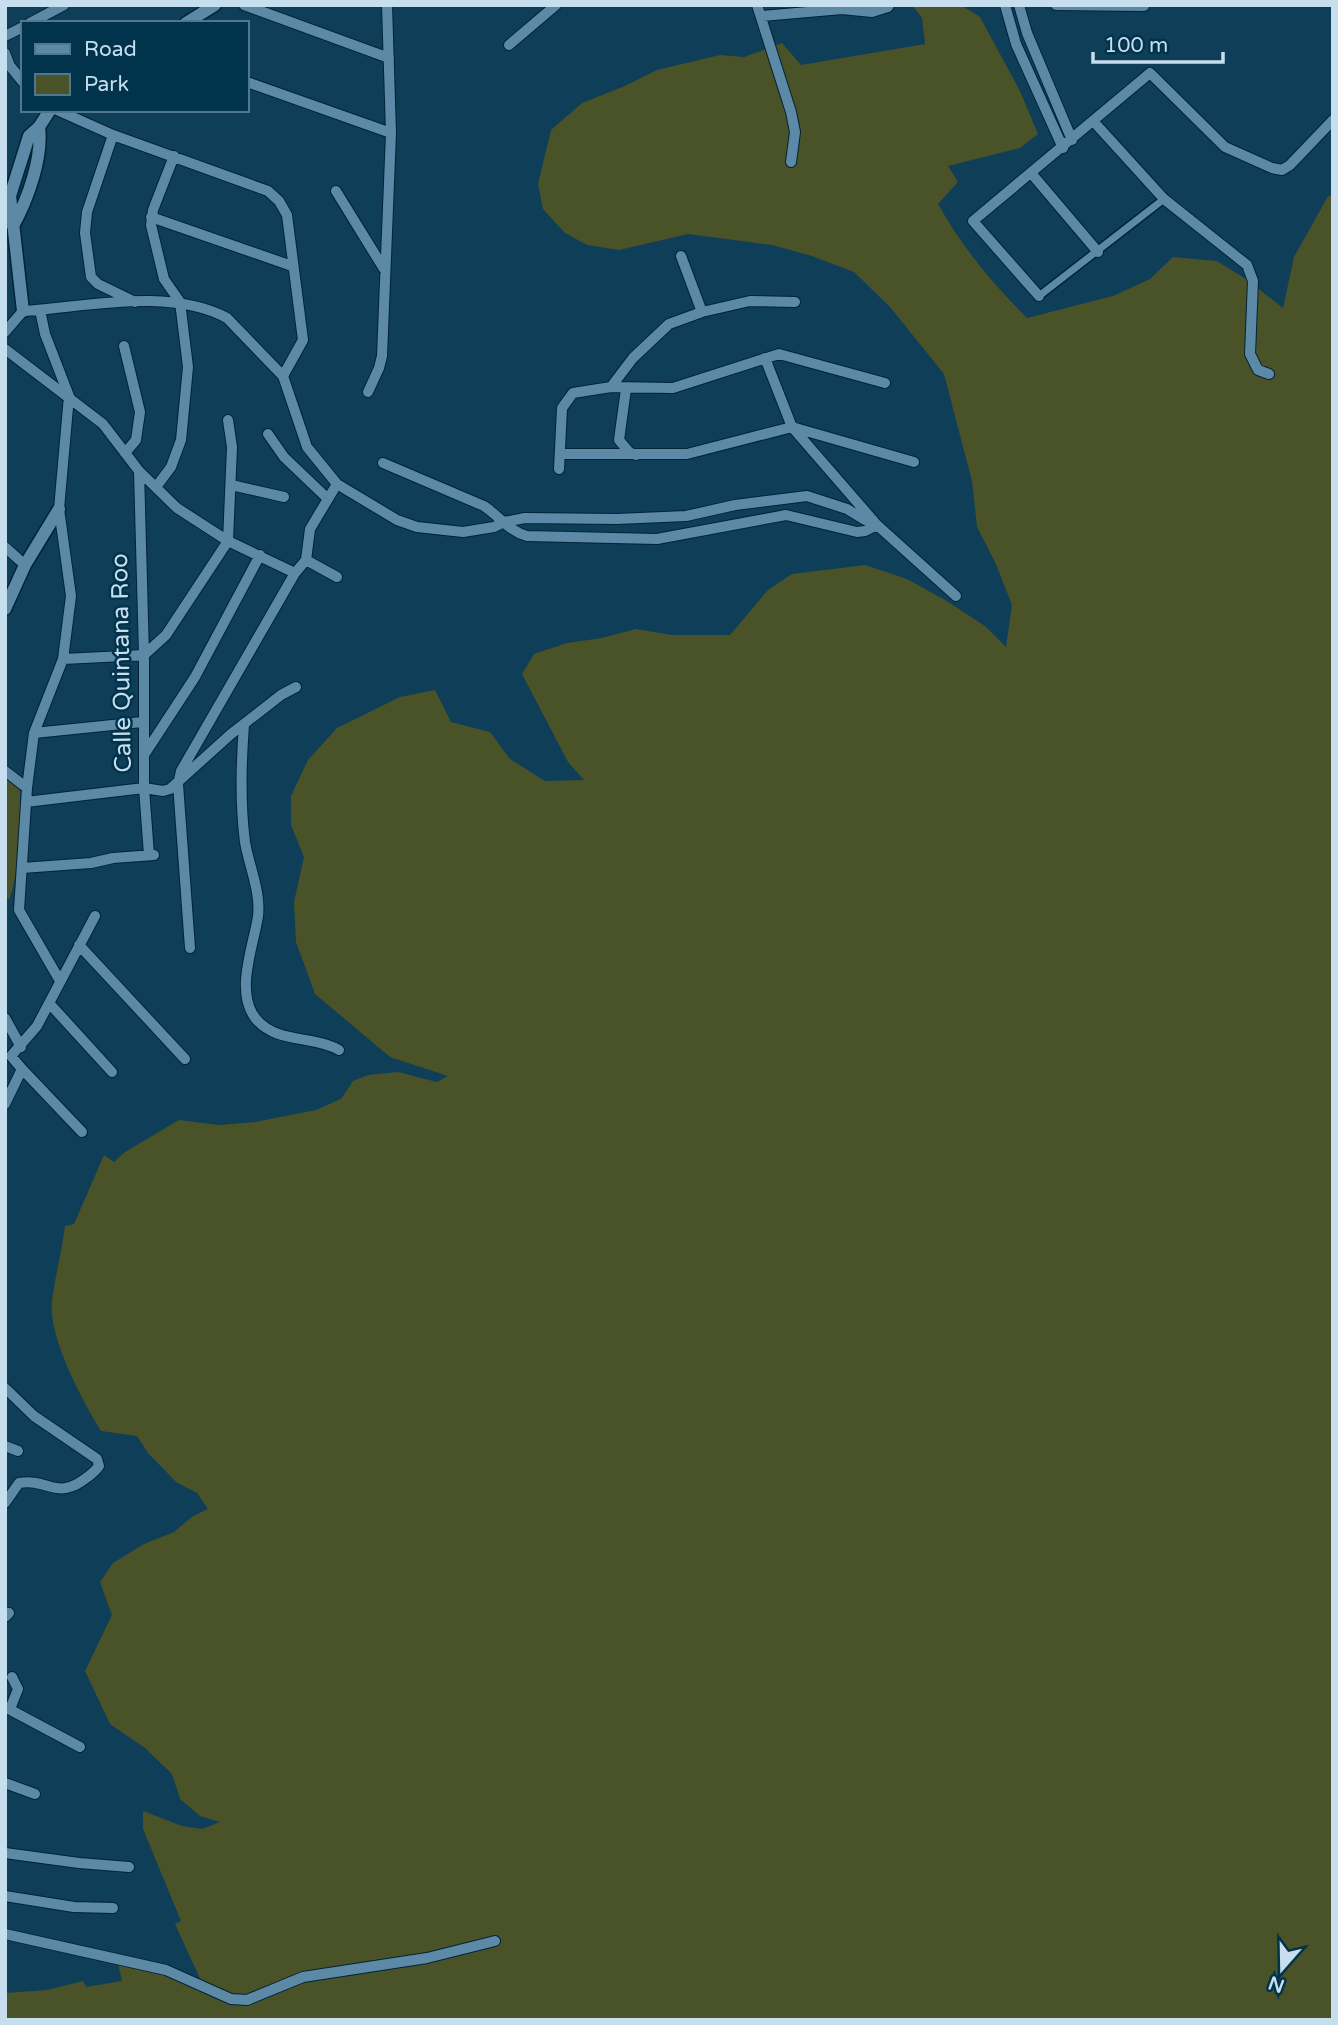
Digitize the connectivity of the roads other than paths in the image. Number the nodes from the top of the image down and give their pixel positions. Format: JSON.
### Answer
{"nodes":[{"id":1,"x":64,"y":5,"type":"edge"},
{"id":2,"x":215,"y":5,"type":"edge"},
{"id":3,"x":244,"y":5,"type":"edge"},
{"id":4,"x":387,"y":5,"type":"edge"},
{"id":5,"x":556,"y":5,"type":"edge"},
{"id":6,"x":757,"y":5,"type":"edge"},
{"id":7,"x":889,"y":5,"type":"edge"},
{"id":8,"x":1030,"y":5,"type":"edge"},
{"id":9,"x":1056,"y":5,"type":"edge"},
{"id":10,"x":1019,"y":6,"type":"edge"},
{"id":11,"x":1144,"y":6,"type":"edge"},
{"id":12,"x":872,"y":9,"type":"edge"},
{"id":13,"x":1006,"y":9,"type":"edge"},
{"id":14,"x":762,"y":16,"type":"junction"},
{"id":15,"x":34,"y":21,"type":"edge"},
{"id":16,"x":189,"y":21,"type":"edge"},
{"id":17,"x":21,"y":28,"type":"edge"},
{"id":18,"x":5,"y":36,"type":"edge"},
{"id":19,"x":509,"y":45,"type":"dead end"},
{"id":20,"x":5,"y":53,"type":"edge"},
{"id":21,"x":389,"y":58,"type":"junction"},
{"id":22,"x":21,"y":80,"type":"edge"},
{"id":23,"x":248,"y":82,"type":"edge"},
{"id":24,"x":49,"y":112,"type":"edge"},
{"id":25,"x":61,"y":112,"type":"edge"},
{"id":26,"x":1333,"y":120,"type":"edge"},
{"id":27,"x":1094,"y":122,"type":"junction"},
{"id":28,"x":391,"y":133,"type":"junction"},
{"id":29,"x":113,"y":135,"type":"junction"},
{"id":30,"x":1072,"y":140,"type":"junction"},
{"id":31,"x":1063,"y":148,"type":"junction"},
{"id":32,"x":174,"y":156,"type":"junction"},
{"id":33,"x":792,"y":162,"type":"dead end"},
{"id":34,"x":1031,"y":173,"type":"junction"},
{"id":35,"x":336,"y":191,"type":"dead end"},
{"id":36,"x":1164,"y":199,"type":"junction"},
{"id":37,"x":151,"y":218,"type":"junction"},
{"id":38,"x":1098,"y":252,"type":"junction"},
{"id":39,"x":681,"y":256,"type":"dead end"},
{"id":40,"x":292,"y":267,"type":"junction"},
{"id":41,"x":384,"y":270,"type":"junction"},
{"id":42,"x":1040,"y":296,"type":"joint"},
{"id":43,"x":135,"y":302,"type":"junction"},
{"id":44,"x":180,"y":302,"type":"junction"},
{"id":45,"x":795,"y":302,"type":"dead end"},
{"id":46,"x":40,"y":310,"type":"junction"},
{"id":47,"x":23,"y":311,"type":"junction"},
{"id":48,"x":702,"y":312,"type":"junction"},
{"id":49,"x":5,"y":332,"type":"edge"},
{"id":50,"x":124,"y":346,"type":"dead end"},
{"id":51,"x":5,"y":349,"type":"edge"},
{"id":52,"x":765,"y":358,"type":"junction"},
{"id":53,"x":1269,"y":374,"type":"dead end"},
{"id":54,"x":283,"y":376,"type":"junction"},
{"id":55,"x":885,"y":383,"type":"dead end"},
{"id":56,"x":611,"y":387,"type":"junction"},
{"id":57,"x":626,"y":388,"type":"junction"},
{"id":58,"x":368,"y":393,"type":"dead end"},
{"id":59,"x":69,"y":396,"type":"junction"},
{"id":60,"x":228,"y":420,"type":"dead end"},
{"id":61,"x":792,"y":427,"type":"junction"},
{"id":62,"x":268,"y":434,"type":"dead end"},
{"id":63,"x":125,"y":453,"type":"junction"},
{"id":64,"x":560,"y":454,"type":"junction"},
{"id":65,"x":636,"y":455,"type":"junction"},
{"id":66,"x":915,"y":462,"type":"dead end"},
{"id":67,"x":383,"y":463,"type":"dead end"},
{"id":68,"x":559,"y":469,"type":"dead end"},
{"id":69,"x":139,"y":471,"type":"junction"},
{"id":70,"x":337,"y":484,"type":"junction"},
{"id":71,"x":231,"y":485,"type":"junction"},
{"id":72,"x":156,"y":487,"type":"junction"},
{"id":73,"x":284,"y":497,"type":"dead end"},
{"id":74,"x":328,"y":499,"type":"junction"},
{"id":75,"x":59,"y":509,"type":"junction"},
{"id":76,"x":617,"y":519,"type":"junction"},
{"id":77,"x":505,"y":522,"type":"junction"},
{"id":78,"x":875,"y":522,"type":"junction"},
{"id":79,"x":618,"y":537,"type":"junction"},
{"id":80,"x":228,"y":541,"type":"junction"},
{"id":81,"x":5,"y":547,"type":"edge"},
{"id":82,"x":260,"y":555,"type":"junction"},
{"id":83,"x":306,"y":560,"type":"junction"},
{"id":84,"x":25,"y":565,"type":"junction"},
{"id":85,"x":295,"y":573,"type":"junction"},
{"id":86,"x":337,"y":577,"type":"dead end"},
{"id":87,"x":956,"y":596,"type":"dead end"},
{"id":88,"x":6,"y":604,"type":"edge"},
{"id":89,"x":144,"y":655,"type":"junction"},
{"id":90,"x":63,"y":659,"type":"junction"},
{"id":91,"x":296,"y":687,"type":"dead end"},
{"id":92,"x":142,"y":722,"type":"junction"},
{"id":93,"x":244,"y":725,"type":"junction"},
{"id":94,"x":34,"y":733,"type":"junction"},
{"id":95,"x":144,"y":755,"type":"junction"},
{"id":96,"x":5,"y":771,"type":"edge"},
{"id":97,"x":178,"y":784,"type":"junction"},
{"id":98,"x":27,"y":788,"type":"junction"},
{"id":99,"x":144,"y":788,"type":"junction"},
{"id":100,"x":26,"y":802,"type":"junction"},
{"id":101,"x":22,"y":868,"type":"junction"},
{"id":102,"x":95,"y":916,"type":"dead end"},
{"id":103,"x":79,"y":945,"type":"junction"},
{"id":104,"x":190,"y":948,"type":"dead end"},
{"id":105,"x":60,"y":981,"type":"junction"},
{"id":106,"x":49,"y":1003,"type":"junction"},
{"id":107,"x":5,"y":1018,"type":"edge"},
{"id":108,"x":21,"y":1047,"type":"junction"},
{"id":109,"x":339,"y":1050,"type":"dead end"},
{"id":110,"x":8,"y":1058,"type":"edge"},
{"id":111,"x":186,"y":1059,"type":"dead end"},
{"id":112,"x":22,"y":1069,"type":"junction"},
{"id":113,"x":112,"y":1072,"type":"dead end"},
{"id":114,"x":5,"y":1104,"type":"edge"},
{"id":115,"x":82,"y":1132,"type":"dead end"},
{"id":116,"x":5,"y":1388,"type":"edge"},
{"id":117,"x":5,"y":1446,"type":"edge"},
{"id":118,"x":18,"y":1451,"type":"dead end"},
{"id":119,"x":5,"y":1503,"type":"edge"},
{"id":120,"x":12,"y":1678,"type":"dead end"},
{"id":121,"x":8,"y":1708,"type":"edge"},
{"id":122,"x":80,"y":1748,"type":"dead end"},
{"id":123,"x":5,"y":1783,"type":"edge"},
{"id":124,"x":35,"y":1794,"type":"dead end"},
{"id":125,"x":5,"y":1853,"type":"edge"},
{"id":126,"x":129,"y":1867,"type":"dead end"},
{"id":127,"x":5,"y":1896,"type":"edge"},
{"id":128,"x":113,"y":1908,"type":"dead end"},
{"id":129,"x":5,"y":1934,"type":"edge"},
{"id":130,"x":495,"y":1941,"type":"dead end"}],
"edges":[{"from":1,"to":15,"type":"street"},
{"from":2,"to":16,"type":"street"},
{"from":3,"to":21,"type":"street"},
{"from":4,"to":21,"type":"street"},
{"from":5,"to":19,"type":"street"},
{"from":6,"to":14,"type":"street"},
{"from":7,"to":12,"type":"street"},
{"from":8,"to":10,"type":"street"},
{"from":9,"to":11,"type":"street"},
{"from":10,"to":13,"type":"street"},
{"from":10,"to":30,"type":"street"},
{"from":12,"to":14,"type":"street"},
{"from":13,"to":31,"type":"street"},
{"from":14,"to":33,"type":"street"},
{"from":17,"to":18,"type":"street"},
{"from":20,"to":22,"type":"street"},
{"from":21,"to":28,"type":"street"},
{"from":23,"to":28,"type":"street"},
{"from":24,"to":47,"type":"street"},
{"from":25,"to":29,"type":"street"},
{"from":26,"to":27,"type":"street"},
{"from":27,"to":30,"type":"street"},
{"from":27,"to":36,"type":"street"},
{"from":28,"to":41,"type":"street"},
{"from":29,"to":32,"type":"street"},
{"from":29,"to":43,"type":"street"},
{"from":30,"to":31,"type":"street"},
{"from":31,"to":34,"type":"street"},
{"from":32,"to":37,"type":"street"},
{"from":32,"to":40,"type":"street"},
{"from":34,"to":38,"type":"street"},
{"from":34,"to":42,"type":"street"},
{"from":35,"to":41,"type":"street"},
{"from":36,"to":38,"type":"street"},
{"from":36,"to":53,"type":"street"},
{"from":37,"to":40,"type":"street"},
{"from":37,"to":44,"type":"street"},
{"from":38,"to":42,"type":"street"},
{"from":39,"to":48,"type":"street"},
{"from":40,"to":54,"type":"street"},
{"from":41,"to":58,"type":"street"},
{"from":43,"to":44,"type":"street"},
{"from":43,"to":46,"type":"street"},
{"from":44,"to":54,"type":"street"},
{"from":44,"to":72,"type":"street"},
{"from":45,"to":48,"type":"street"},
{"from":46,"to":47,"type":"street"},
{"from":46,"to":59,"type":"street"},
{"from":47,"to":49,"type":"street"},
{"from":48,"to":56,"type":"street"},
{"from":50,"to":63,"type":"street"},
{"from":51,"to":59,"type":"street"},
{"from":52,"to":55,"type":"street"},
{"from":52,"to":57,"type":"street"},
{"from":52,"to":61,"type":"street"},
{"from":54,"to":70,"type":"street"},
{"from":56,"to":57,"type":"street"},
{"from":56,"to":64,"type":"street"},
{"from":57,"to":65,"type":"street"},
{"from":59,"to":63,"type":"street"},
{"from":59,"to":75,"type":"street"},
{"from":60,"to":71,"type":"street"},
{"from":61,"to":65,"type":"street"},
{"from":61,"to":66,"type":"street"},
{"from":61,"to":78,"type":"street"},
{"from":62,"to":74,"type":"street"},
{"from":63,"to":69,"type":"street"},
{"from":64,"to":65,"type":"street"},
{"from":64,"to":68,"type":"street"},
{"from":67,"to":77,"type":"street"},
{"from":69,"to":72,"type":"street"},
{"from":69,"to":89,"type":"street","name":"Calle Quintana Roo"},
{"from":70,"to":74,"type":"street"},
{"from":70,"to":77,"type":"street"},
{"from":71,"to":73,"type":"street"},
{"from":71,"to":80,"type":"street"},
{"from":72,"to":80,"type":"street"},
{"from":74,"to":83,"type":"street"},
{"from":75,"to":84,"type":"street"},
{"from":75,"to":90,"type":"street"},
{"from":76,"to":77,"type":"street"},
{"from":76,"to":78,"type":"street"},
{"from":76,"to":79,"type":"street"},
{"from":77,"to":79,"type":"street"},
{"from":78,"to":79,"type":"street"},
{"from":78,"to":87,"type":"street"},
{"from":80,"to":82,"type":"street"},
{"from":80,"to":89,"type":"street"},
{"from":81,"to":84,"type":"street"},
{"from":82,"to":85,"type":"street"},
{"from":82,"to":95,"type":"street"},
{"from":83,"to":85,"type":"street"},
{"from":83,"to":86,"type":"street"},
{"from":84,"to":88,"type":"street"},
{"from":85,"to":97,"type":"street"},
{"from":89,"to":90,"type":"street"},
{"from":89,"to":92,"type":"street","name":"Calle Quintana Roo"},
{"from":90,"to":94,"type":"street"},
{"from":91,"to":93,"type":"street"},
{"from":92,"to":94,"type":"street"},
{"from":92,"to":95,"type":"street","name":"Calle Quintana Roo"},
{"from":93,"to":97,"type":"street"},
{"from":93,"to":109,"type":"street"},
{"from":94,"to":98,"type":"street"},
{"from":95,"to":99,"type":"street","name":"Calle Quintana Roo"},
{"from":96,"to":98,"type":"street"},
{"from":97,"to":99,"type":"street"},
{"from":97,"to":104,"type":"street"},
{"from":98,"to":100,"type":"street"},
{"from":99,"to":100,"type":"street"},
{"from":99,"to":101,"type":"street","name":"Calle Quintana Roo"},
{"from":100,"to":101,"type":"street"},
{"from":101,"to":105,"type":"street"},
{"from":102,"to":103,"type":"street"},
{"from":103,"to":105,"type":"street"},
{"from":103,"to":111,"type":"street"},
{"from":105,"to":106,"type":"street"},
{"from":106,"to":108,"type":"street"},
{"from":106,"to":113,"type":"street"},
{"from":107,"to":108,"type":"street"},
{"from":108,"to":110,"type":"street"},
{"from":110,"to":112,"type":"street"},
{"from":112,"to":114,"type":"street"},
{"from":112,"to":115,"type":"street"},
{"from":116,"to":119,"type":"street"},
{"from":117,"to":118,"type":"street"},
{"from":120,"to":121,"type":"street"},
{"from":121,"to":122,"type":"street"},
{"from":123,"to":124,"type":"street"},
{"from":125,"to":126,"type":"street"},
{"from":127,"to":128,"type":"street"},
{"from":129,"to":130,"type":"street"}]}
